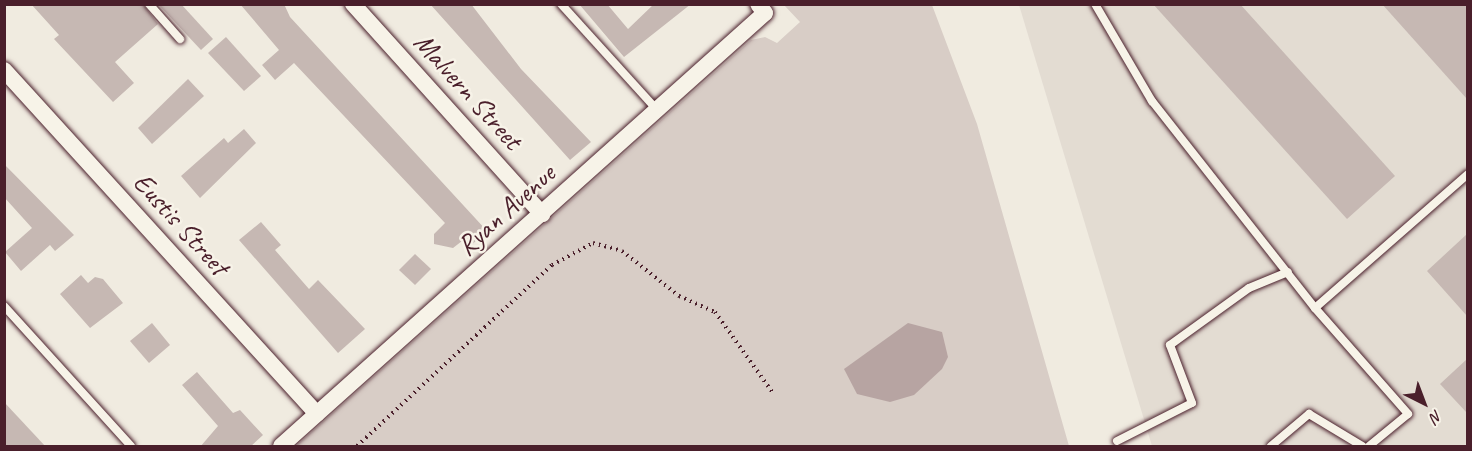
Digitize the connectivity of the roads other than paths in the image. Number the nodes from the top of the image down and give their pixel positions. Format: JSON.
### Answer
{"nodes":[{"id":1,"x":149,"y":4,"type":"edge"},
{"id":2,"x":353,"y":4,"type":"edge"},
{"id":3,"x":561,"y":4,"type":"edge"},
{"id":4,"x":1095,"y":4,"type":"edge"},
{"id":5,"x":762,"y":9,"type":"edge"},
{"id":6,"x":180,"y":39,"type":"dead end"},
{"id":7,"x":4,"y":70,"type":"edge"},
{"id":8,"x":657,"y":110,"type":"junction"},
{"id":9,"x":1467,"y":174,"type":"edge"},
{"id":10,"x":542,"y":214,"type":"junction"},
{"id":11,"x":1288,"y":272,"type":"junction"},
{"id":12,"x":4,"y":306,"type":"edge"},
{"id":13,"x":1315,"y":308,"type":"junction"},
{"id":14,"x":317,"y":414,"type":"junction"},
{"id":15,"x":1117,"y":441,"type":"dead end"},
{"id":16,"x":131,"y":447,"type":"edge"},
{"id":17,"x":281,"y":447,"type":"edge"},
{"id":18,"x":1271,"y":447,"type":"edge"},
{"id":19,"x":1362,"y":447,"type":"edge"},
{"id":20,"x":1369,"y":447,"type":"edge"}],
"edges":[{"from":1,"to":6,"type":"lane"},
{"from":2,"to":10,"type":"street","name":"Malvern Street"},
{"from":3,"to":8,"type":"lane"},
{"from":4,"to":11,"type":"lane"},
{"from":5,"to":8,"type":"street","name":"Ryan Avenue"},
{"from":7,"to":14,"type":"street","name":"Eustis Street"},
{"from":8,"to":10,"type":"street","name":"Ryan Avenue"},
{"from":9,"to":13,"type":"lane"},
{"from":10,"to":14,"type":"street","name":"Ryan Avenue"},
{"from":11,"to":13,"type":"lane"},
{"from":11,"to":15,"type":"lane"},
{"from":12,"to":16,"type":"lane"},
{"from":13,"to":20,"type":"lane"},
{"from":14,"to":17,"type":"street","name":"Ryan Avenue"},
{"from":18,"to":19,"type":"lane"}]}
